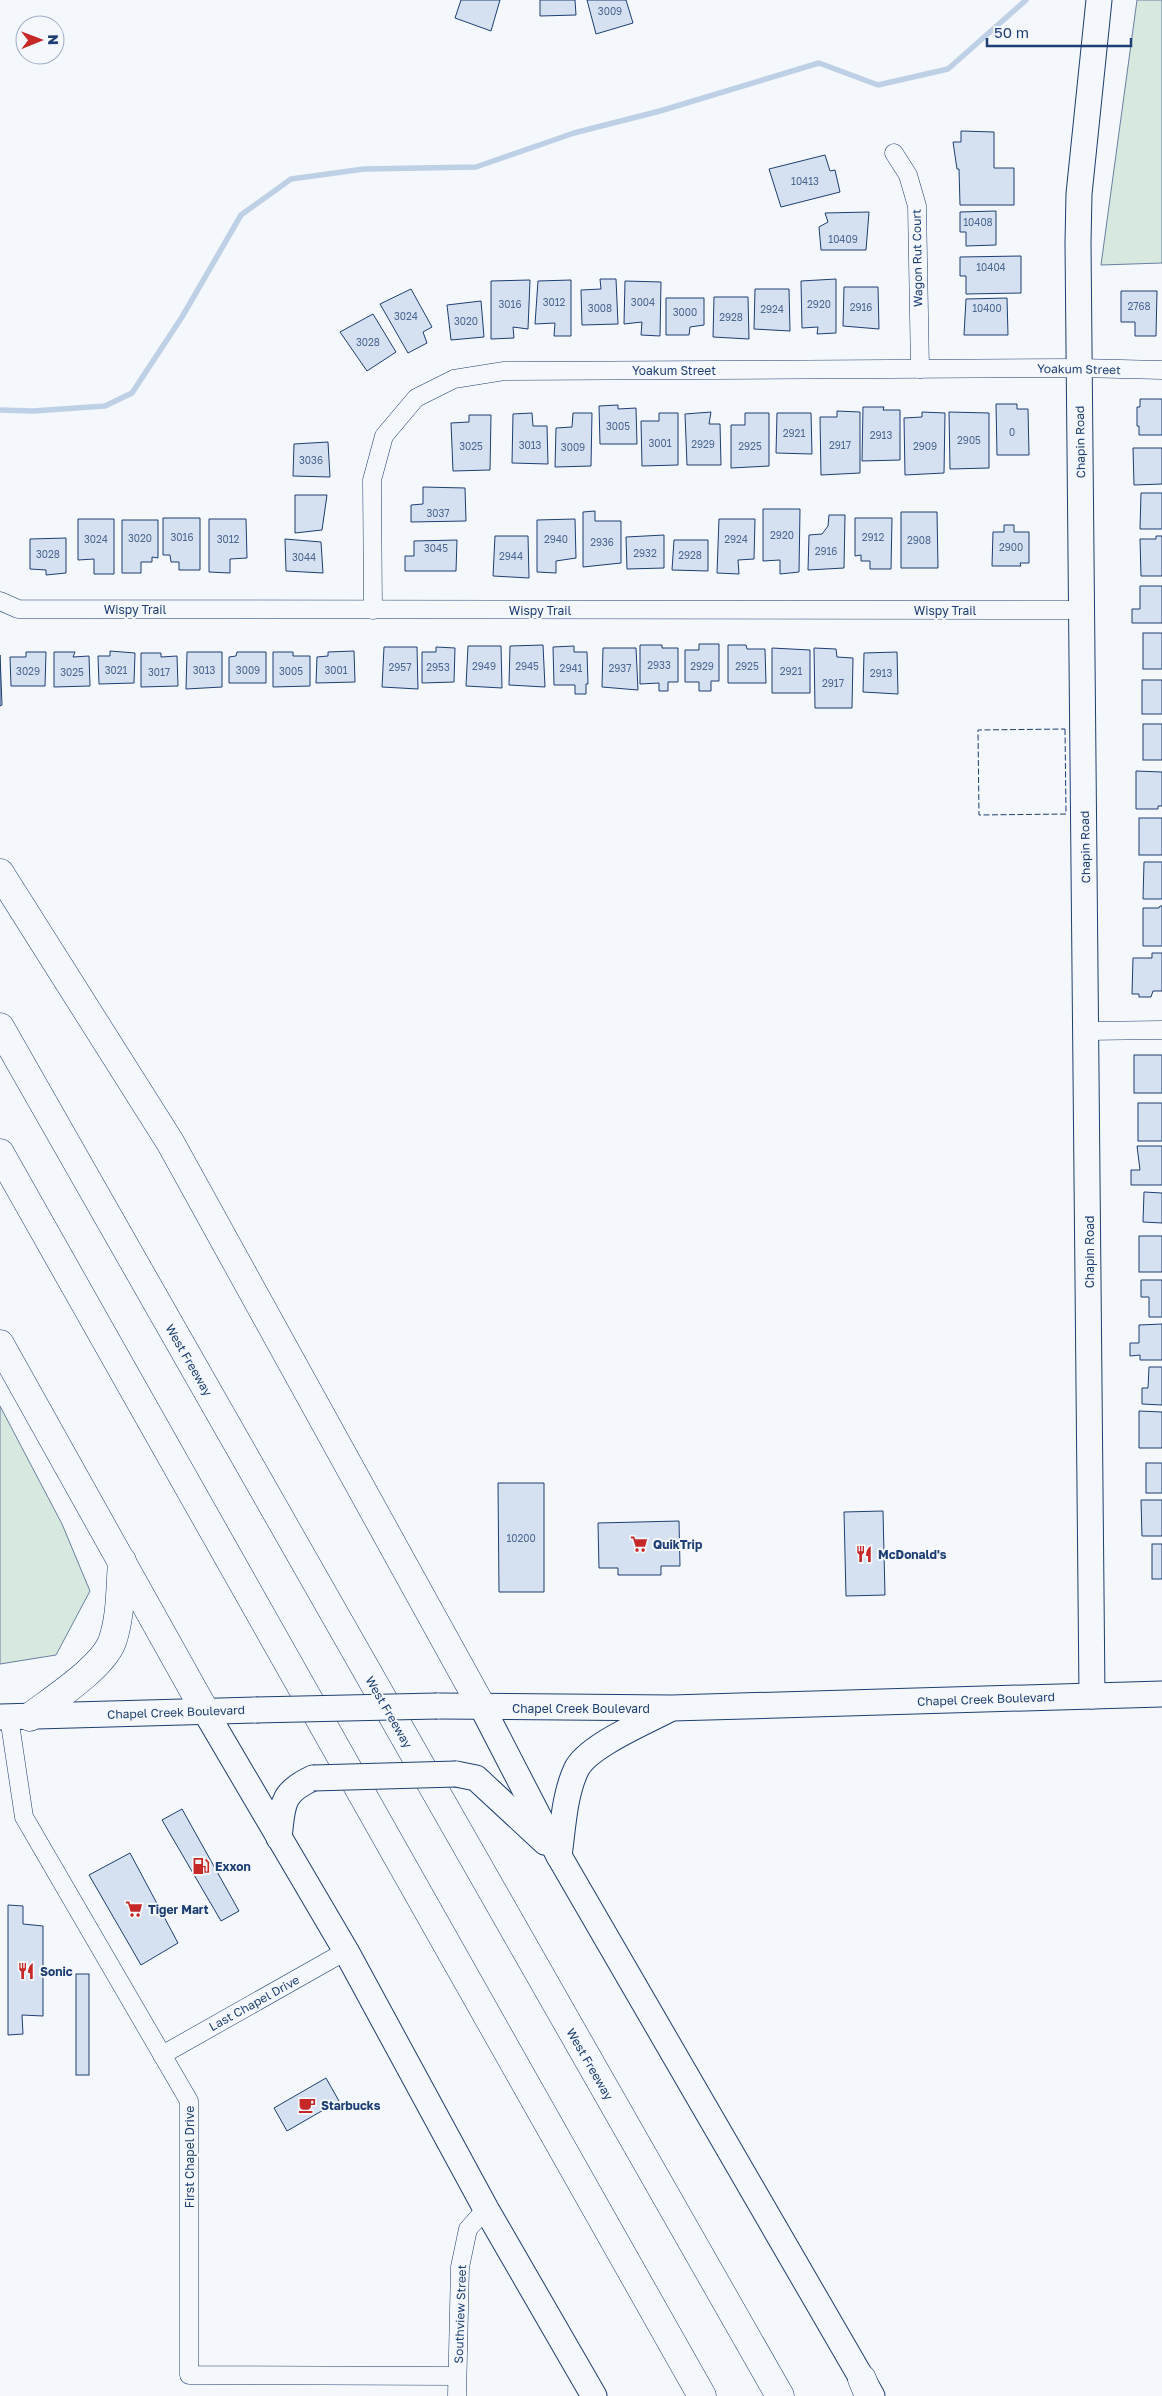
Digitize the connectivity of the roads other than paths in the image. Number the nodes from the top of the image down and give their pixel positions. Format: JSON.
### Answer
{"nodes":[{"id":1,"x":1100,"y":0,"type":"edge"},
{"id":2,"x":894,"y":153,"type":"dead end"},
{"id":3,"x":920,"y":368,"type":"junction"},
{"id":4,"x":1079,"y":368,"type":"junction"},
{"id":5,"x":1162,"y":370,"type":"edge"},
{"id":6,"x":0,"y":601,"type":"edge"},
{"id":7,"x":374,"y":610,"type":"junction"},
{"id":8,"x":1082,"y":610,"type":"junction"},
{"id":9,"x":0,"y":872,"type":"edge"},
{"id":10,"x":0,"y":1027,"type":"edge"},
{"id":11,"x":1162,"y":1030,"type":"edge"},
{"id":12,"x":1087,"y":1031,"type":"junction"},
{"id":13,"x":0,"y":1154,"type":"edge"},
{"id":14,"x":0,"y":1344,"type":"edge"},
{"id":15,"x":122,"y":1561,"type":"junction"},
{"id":16,"x":1162,"y":1694,"type":"edge"},
{"id":17,"x":1092,"y":1696,"type":"junction"},
{"id":18,"x":482,"y":1707,"type":"junction"},
{"id":19,"x":672,"y":1708,"type":"junction"},
{"id":20,"x":205,"y":1711,"type":"junction"},
{"id":21,"x":13,"y":1717,"type":"edge"},
{"id":22,"x":279,"y":1838,"type":"junction"},
{"id":23,"x":559,"y":1856,"type":"junction"},
{"id":24,"x":346,"y":1951,"type":"junction"},
{"id":25,"x":162,"y":2054,"type":"junction"},
{"id":26,"x":486,"y":2210,"type":"junction"},
{"id":27,"x":457,"y":2376,"type":"junction"},
{"id":28,"x":868,"y":2390,"type":"edge"},
{"id":29,"x":457,"y":2396,"type":"edge"},
{"id":30,"x":594,"y":2396,"type":"edge"},
{"id":31,"x":702,"y":2396,"type":"edge"},
{"id":32,"x":780,"y":2396,"type":"edge"}],
"edges":[{"from":1,"to":4,"type":"main road","name":"Chapin Road"},
{"from":2,"to":3,"type":"street","name":"Wagon Rut Court"},
{"from":3,"to":4,"type":"street","name":"Yoakum Street"},
{"from":3,"to":7,"type":"street","name":"Yoakum Street"},
{"from":4,"to":5,"type":"street","name":"Yoakum Street"},
{"from":4,"to":8,"type":"main road","name":"Chapin Road"},
{"from":6,"to":7,"type":"street","name":"Wispy Trail"},
{"from":7,"to":8,"type":"street","name":"Wispy Trail"},
{"from":8,"to":12,"type":"main road","name":"Chapin Road"},
{"from":9,"to":18,"type":"highway"},
{"from":10,"to":32,"type":"highway","name":"West Freeway"},
{"from":11,"to":12,"type":"street"},
{"from":12,"to":17,"type":"main road","name":"Chapin Road"},
{"from":13,"to":31,"type":"highway"},
{"from":14,"to":15,"type":"highway"},
{"from":15,"to":20,"type":"highway"},
{"from":15,"to":21,"type":"highway"},
{"from":16,"to":17,"type":"main road","name":"Chapel Creek Boulevard"},
{"from":17,"to":19,"type":"main road","name":"Chapel Creek Boulevard"},
{"from":18,"to":19,"type":"main road","name":"Chapel Creek Boulevard"},
{"from":18,"to":20,"type":"main road","name":"Chapel Creek Boulevard","bridge":true},
{"from":18,"to":23,"type":"main road"},
{"from":19,"to":23,"type":"main road"},
{"from":20,"to":21,"type":"main road","name":"Chapel Creek Boulevard"},
{"from":20,"to":22,"type":"main road"},
{"from":21,"to":25,"type":"street","name":"First Chapel Drive"},
{"from":22,"to":23,"type":"main road","bridge":true},
{"from":22,"to":24,"type":"main road"},
{"from":23,"to":28,"type":"main road"},
{"from":24,"to":25,"type":"street","name":"Last Chapel Drive"},
{"from":24,"to":26,"type":"main road"},
{"from":25,"to":27,"type":"street","name":"First Chapel Drive"},
{"from":26,"to":27,"type":"street","name":"Southview Street"},
{"from":26,"to":30,"type":"main road"},
{"from":27,"to":29,"type":"street","name":"Southview Street"}]}
